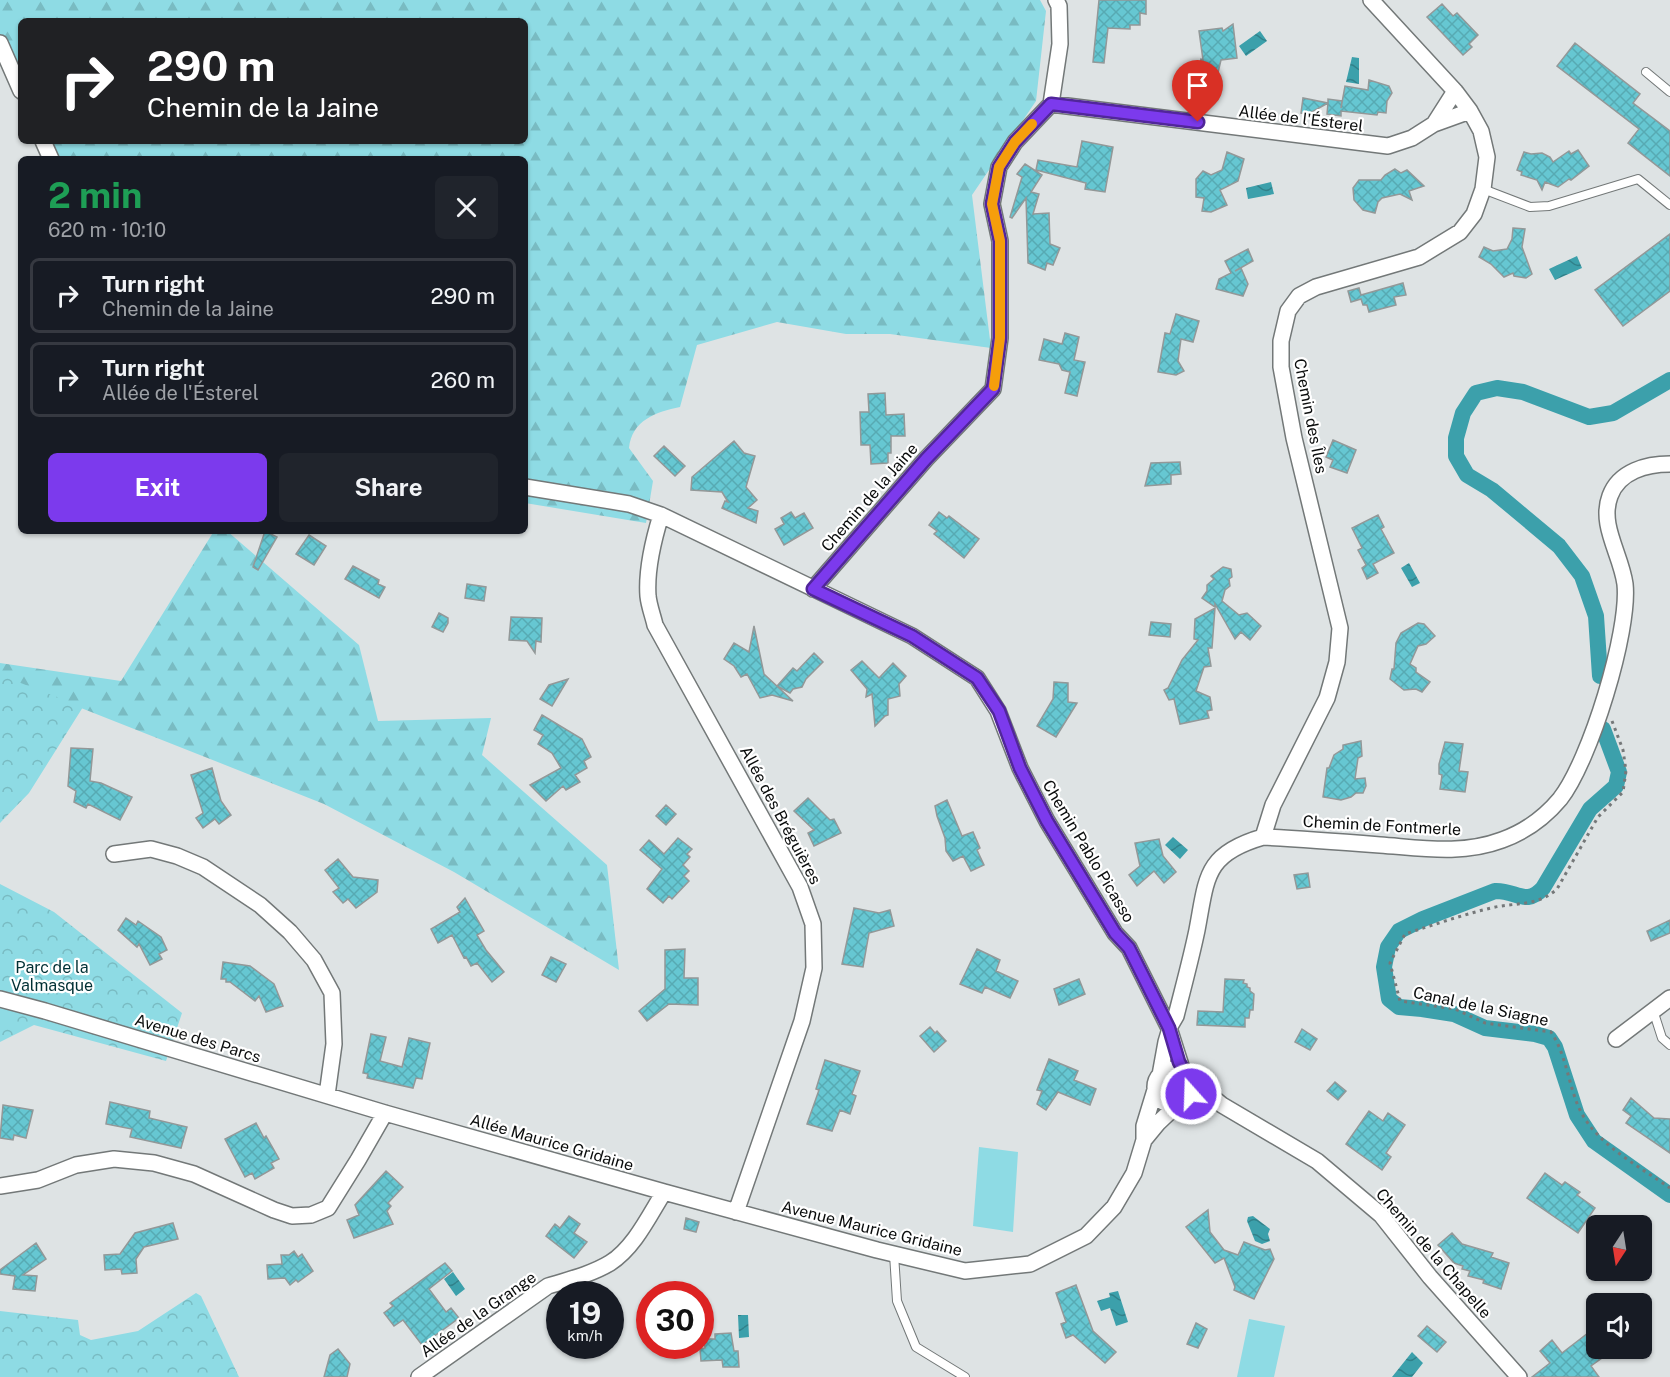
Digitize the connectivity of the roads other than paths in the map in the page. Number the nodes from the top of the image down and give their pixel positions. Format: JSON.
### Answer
{"nodes":[{"id":1,"x":1056,"y":0,"type":"edge"},
{"id":2,"x":1371,"y":0,"type":"edge"},
{"id":3,"x":0,"y":43,"type":"edge"},
{"id":4,"x":1646,"y":72,"type":"dead end"},
{"id":5,"x":18,"y":84,"type":"edge"},
{"id":6,"x":1455,"y":91,"type":"junction"},
{"id":7,"x":1670,"y":92,"type":"edge"},
{"id":8,"x":1051,"y":104,"type":"junction"},
{"id":9,"x":1470,"y":111,"type":"junction"},
{"id":10,"x":1434,"y":124,"type":"junction"},
{"id":11,"x":1483,"y":189,"type":"junction"},
{"id":12,"x":1670,"y":205,"type":"edge"},
{"id":13,"x":1670,"y":464,"type":"edge"},
{"id":14,"x":528,"y":487,"type":"edge"},
{"id":15,"x":661,"y":515,"type":"junction"},
{"id":16,"x":813,"y":589,"type":"junction"},
{"id":17,"x":1263,"y":837,"type":"junction"},
{"id":18,"x":114,"y":854,"type":"dead end"},
{"id":19,"x":1670,"y":998,"type":"edge"},
{"id":20,"x":0,"y":999,"type":"edge"},
{"id":21,"x":1653,"y":1010,"type":"junction"},
{"id":22,"x":1171,"y":1025,"type":"junction"},
{"id":23,"x":1616,"y":1039,"type":"dead end"},
{"id":24,"x":1670,"y":1045,"type":"edge"},
{"id":25,"x":1160,"y":1075,"type":"junction"},
{"id":26,"x":1186,"y":1075,"type":"junction"},
{"id":27,"x":1155,"y":1090,"type":"junction"},
{"id":28,"x":327,"y":1095,"type":"junction"},
{"id":29,"x":1181,"y":1103,"type":"junction"},
{"id":30,"x":1222,"y":1105,"type":"junction"},
{"id":31,"x":385,"y":1113,"type":"junction"},
{"id":32,"x":1144,"y":1140,"type":"junction"},
{"id":33,"x":0,"y":1186,"type":"edge"},
{"id":34,"x":664,"y":1192,"type":"junction"},
{"id":35,"x":710,"y":1204,"type":"joint"},
{"id":36,"x":736,"y":1212,"type":"junction"},
{"id":37,"x":894,"y":1254,"type":"junction"},
{"id":38,"x":419,"y":1377,"type":"edge"},
{"id":39,"x":965,"y":1377,"type":"edge"},
{"id":40,"x":1519,"y":1377,"type":"edge"}],
"edges":[{"from":1,"to":8,"type":"street"},
{"from":2,"to":6,"type":"street","name":"Chemin des Îles"},
{"from":3,"to":5,"type":"street"},
{"from":4,"to":7,"type":"lane"},
{"from":6,"to":9,"type":"street","name":"Chemin des Îles"},
{"from":6,"to":10,"type":"street","name":"Allée de l'Ésterel"},
{"from":8,"to":10,"type":"street","name":"Allée de l'Ésterel"},
{"from":8,"to":16,"type":"street","name":"Chemin de la Jaine"},
{"from":9,"to":10,"type":"street","name":"Allée de l'Ésterel"},
{"from":9,"to":11,"type":"street","name":"Chemin des Îles"},
{"from":11,"to":12,"type":"lane"},
{"from":11,"to":17,"type":"street","name":"Chemin des Îles"},
{"from":13,"to":17,"type":"street","name":"Chemin de Fontmerle"},
{"from":14,"to":15,"type":"street","name":"Chemin Pablo Picasso"},
{"from":15,"to":16,"type":"street","name":"Chemin Pablo Picasso"},
{"from":15,"to":36,"type":"street","name":"Allée des Bréguières"},
{"from":16,"to":22,"type":"street","name":"Chemin Pablo Picasso"},
{"from":17,"to":22,"type":"street","name":"Chemin de Fontmerle"},
{"from":18,"to":28,"type":"street"},
{"from":19,"to":21,"type":"street"},
{"from":20,"to":28,"type":"street","name":"Avenue des Parcs"},
{"from":21,"to":23,"type":"street"},
{"from":21,"to":24,"type":"lane"},
{"from":22,"to":25,"type":"street"},
{"from":22,"to":26,"type":"street","name":"Chemin Pablo Picasso"},
{"from":25,"to":26,"type":"street"},
{"from":25,"to":27,"type":"street"},
{"from":26,"to":29,"type":"street"},
{"from":26,"to":30,"type":"street","name":"Chemin de la Chapelle"},
{"from":27,"to":29,"type":"street"},
{"from":27,"to":32,"type":"street","name":"Avenue Maurice Gridaine"},
{"from":28,"to":31,"type":"street","name":"Avenue des Parcs"},
{"from":29,"to":30,"type":"street","name":"Chemin de la Chapelle"},
{"from":29,"to":32,"type":"street","name":"Avenue Maurice Gridaine"},
{"from":30,"to":40,"type":"street","name":"Chemin de la Chapelle"},
{"from":31,"to":33,"type":"street"},
{"from":31,"to":34,"type":"street","name":"Allée Maurice Gridaine"},
{"from":32,"to":37,"type":"street","name":"Avenue Maurice Gridaine"},
{"from":34,"to":35,"type":"street","name":"Allée Maurice Gridaine"},
{"from":34,"to":38,"type":"street","name":"Allée de la Grange"},
{"from":35,"to":36,"type":"street","name":"Avenue Maurice Gridaine"},
{"from":36,"to":37,"type":"street","name":"Avenue Maurice Gridaine"},
{"from":37,"to":39,"type":"lane"}]}
